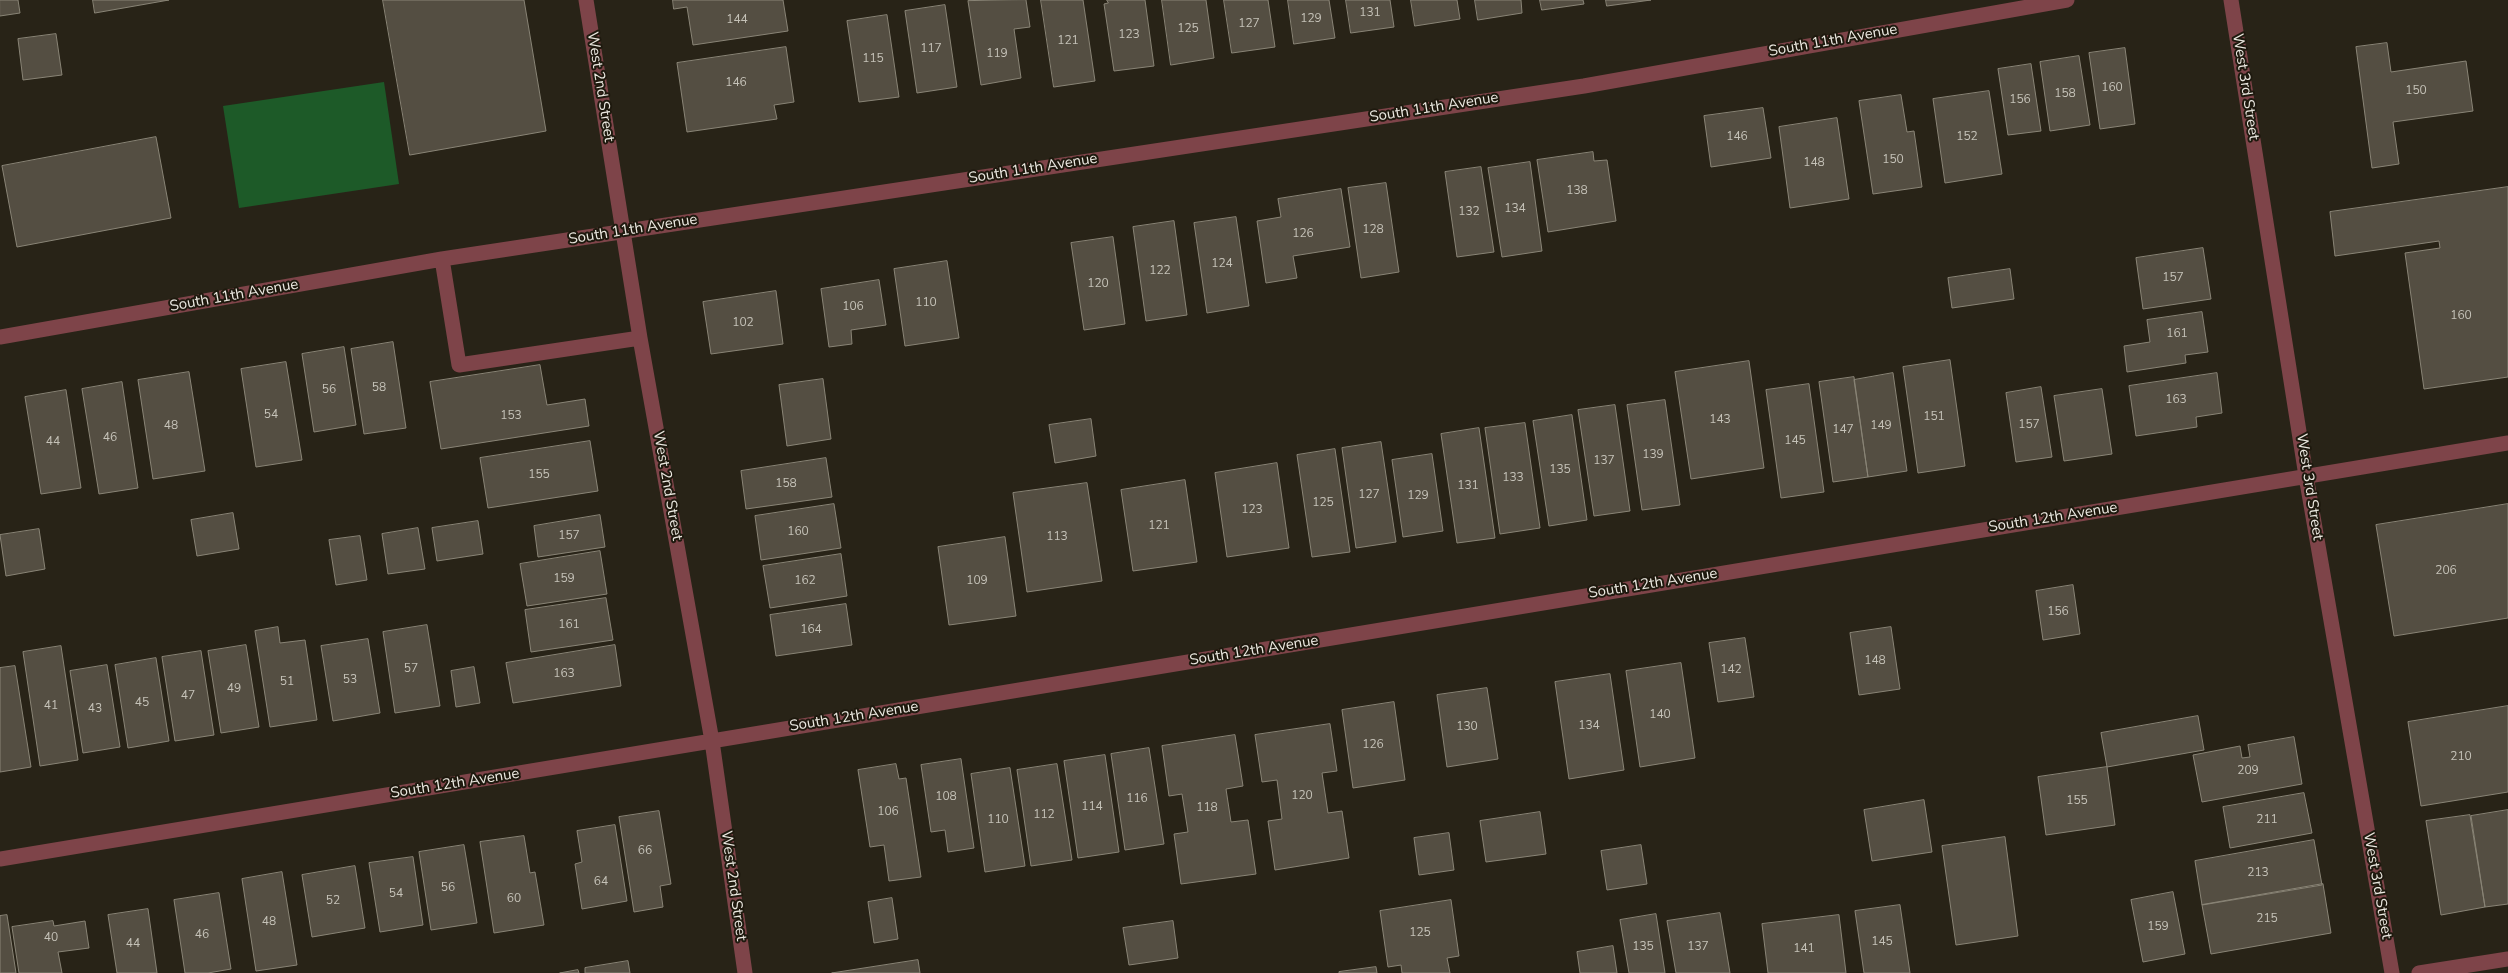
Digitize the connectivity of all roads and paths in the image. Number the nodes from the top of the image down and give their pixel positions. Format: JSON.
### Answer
{"nodes":[{"id":1,"x":586,"y":0,"type":"edge"},
{"id":2,"x":2067,"y":0,"type":"edge"},
{"id":3,"x":2231,"y":0,"type":"edge"},
{"id":4,"x":624,"y":231,"type":"junction"},
{"id":5,"x":442,"y":259,"type":"junction"},
{"id":6,"x":0,"y":337,"type":"edge"},
{"id":7,"x":640,"y":338,"type":"junction"},
{"id":8,"x":2508,"y":443,"type":"edge"},
{"id":9,"x":2306,"y":476,"type":"junction"},
{"id":10,"x":712,"y":741,"type":"junction"},
{"id":11,"x":0,"y":860,"type":"edge"},
{"id":12,"x":2508,"y":959,"type":"edge"},
{"id":13,"x":746,"y":973,"type":"edge"},
{"id":14,"x":2392,"y":973,"type":"edge"},
{"id":15,"x":2419,"y":973,"type":"edge"}],
"edges":[{"from":1,"to":4,"type":"street","name":"West 2nd Street"},
{"from":2,"to":4,"type":"street","name":"South 11th Avenue"},
{"from":3,"to":9,"type":"street","name":"West 3rd Street"},
{"from":4,"to":5,"type":"street","name":"South 11th Avenue"},
{"from":4,"to":7,"type":"street","name":"West 2nd Street"},
{"from":5,"to":6,"type":"street","name":"South 11th Avenue"},
{"from":5,"to":7,"type":"street"},
{"from":7,"to":10,"type":"street","name":"West 2nd Street"},
{"from":8,"to":9,"type":"street","name":"South 12th Avenue"},
{"from":9,"to":10,"type":"street","name":"South 12th Avenue"},
{"from":9,"to":14,"type":"street","name":"West 3rd Street"},
{"from":10,"to":11,"type":"street","name":"South 12th Avenue"},
{"from":10,"to":13,"type":"street","name":"West 2nd Street"},
{"from":12,"to":15,"type":"street"}]}
